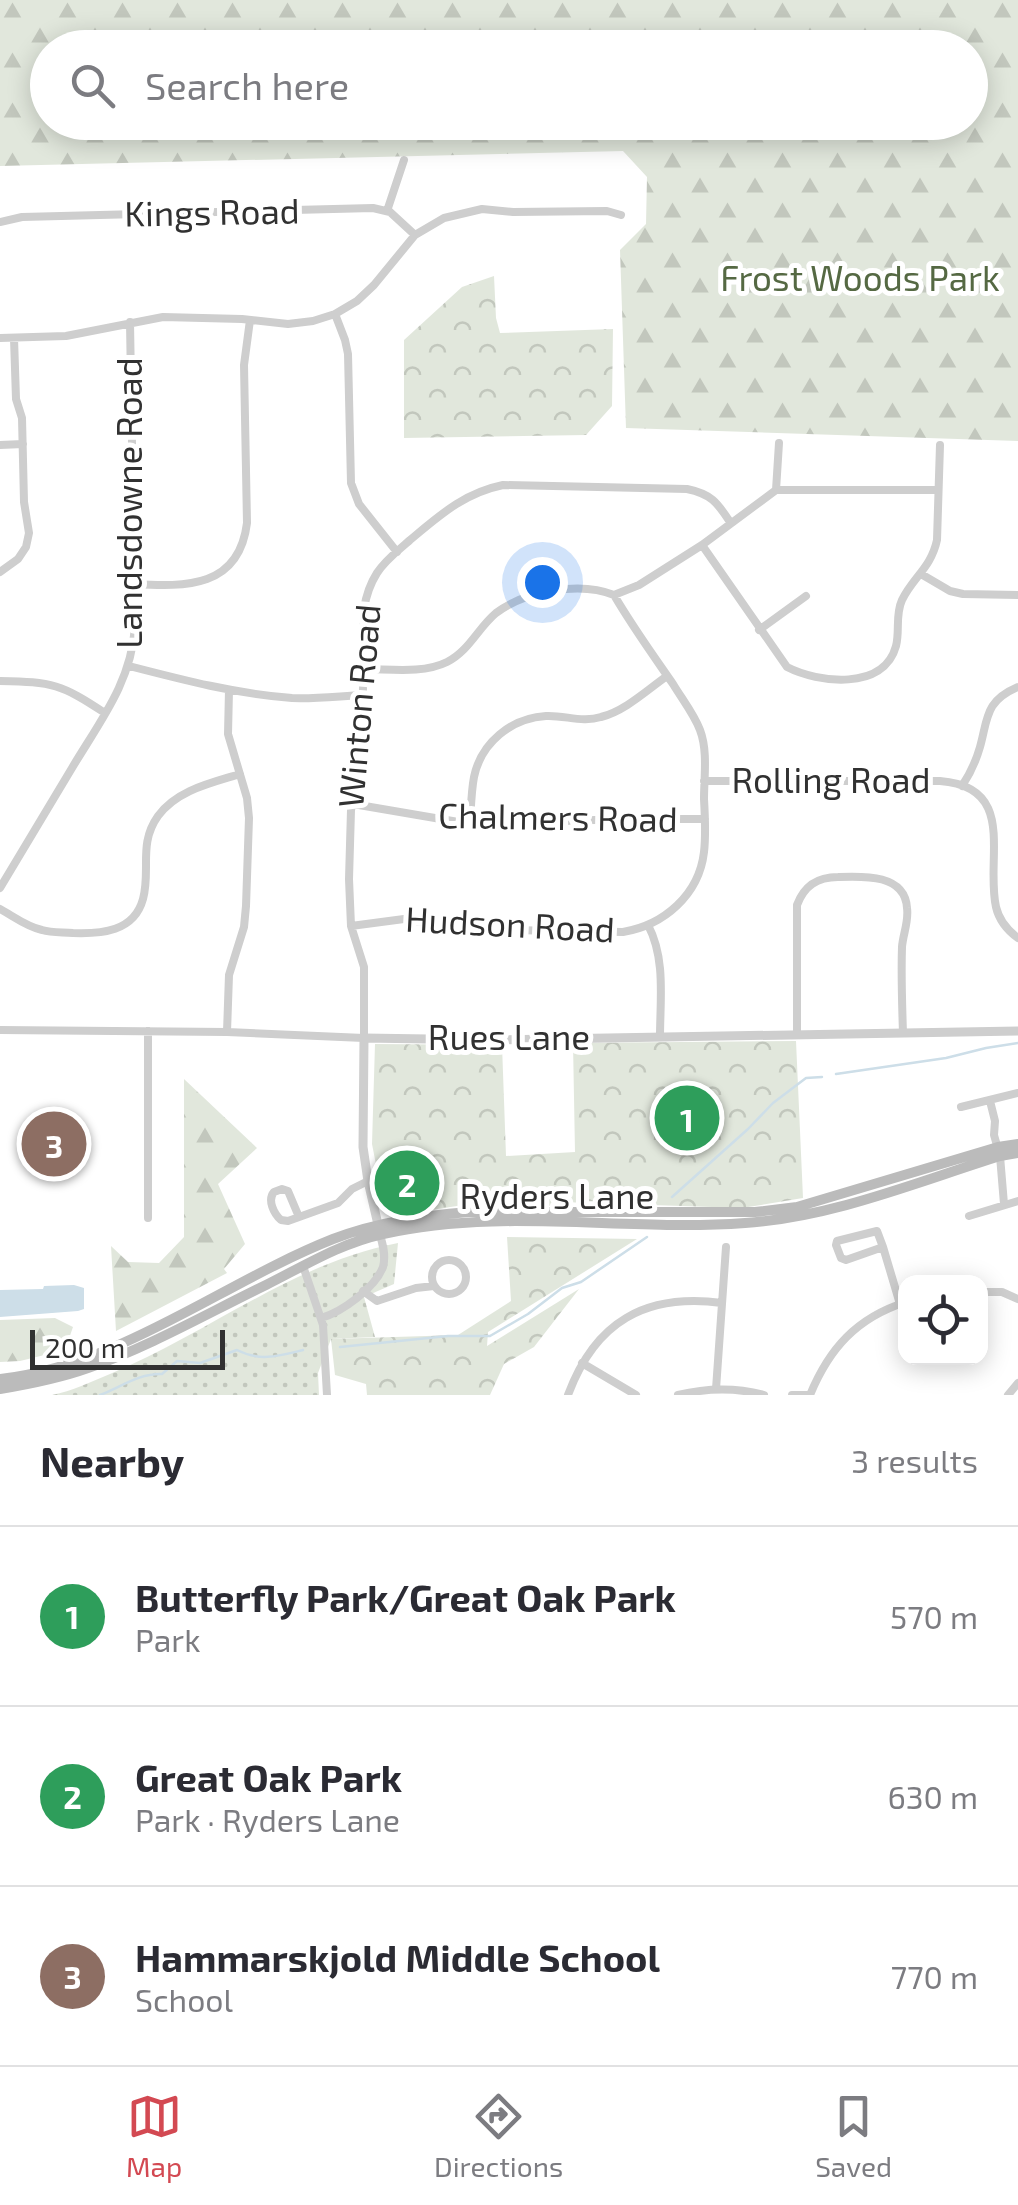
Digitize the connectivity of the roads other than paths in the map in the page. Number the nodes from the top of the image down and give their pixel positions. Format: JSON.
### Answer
{"nodes":[{"id":1,"x":404,"y":160,"type":"dead end"},
{"id":2,"x":387,"y":211,"type":"junction"},
{"id":3,"x":622,"y":216,"type":"dead end"},
{"id":4,"x":0,"y":222,"type":"edge"},
{"id":5,"x":414,"y":235,"type":"junction"},
{"id":6,"x":335,"y":314,"type":"junction"},
{"id":7,"x":250,"y":320,"type":"junction"},
{"id":8,"x":130,"y":322,"type":"junction"},
{"id":9,"x":0,"y":338,"type":"edge"},
{"id":10,"x":14,"y":338,"type":"junction"},
{"id":11,"x":779,"y":443,"type":"dead end"},
{"id":12,"x":0,"y":444,"type":"edge"},
{"id":13,"x":23,"y":444,"type":"junction"},
{"id":14,"x":940,"y":445,"type":"dead end"},
{"id":15,"x":776,"y":490,"type":"junction"},
{"id":16,"x":938,"y":490,"type":"junction"},
{"id":17,"x":730,"y":522,"type":"junction"},
{"id":18,"x":702,"y":545,"type":"junction"},
{"id":19,"x":397,"y":552,"type":"junction"},
{"id":20,"x":0,"y":572,"type":"edge"},
{"id":21,"x":921,"y":574,"type":"junction"},
{"id":22,"x":134,"y":584,"type":"junction"},
{"id":23,"x":614,"y":595,"type":"junction"},
{"id":24,"x":1018,"y":595,"type":"edge"},
{"id":25,"x":806,"y":596,"type":"dead end"},
{"id":26,"x":760,"y":630,"type":"junction"},
{"id":27,"x":129,"y":666,"type":"junction"},
{"id":28,"x":364,"y":669,"type":"junction"},
{"id":29,"x":667,"y":676,"type":"junction"},
{"id":30,"x":0,"y":680,"type":"edge"},
{"id":31,"x":1018,"y":687,"type":"edge"},
{"id":32,"x":229,"y":690,"type":"junction"},
{"id":33,"x":363,"y":694,"type":"junction"},
{"id":34,"x":105,"y":713,"type":"junction"},
{"id":35,"x":240,"y":774,"type":"junction"},
{"id":36,"x":704,"y":781,"type":"junction"},
{"id":37,"x":962,"y":786,"type":"junction"},
{"id":38,"x":353,"y":804,"type":"junction"},
{"id":39,"x":704,"y":820,"type":"junction"},
{"id":40,"x":470,"y":824,"type":"junction"},
{"id":41,"x":0,"y":888,"type":"edge"},
{"id":42,"x":0,"y":909,"type":"edge"},
{"id":43,"x":352,"y":926,"type":"junction"},
{"id":44,"x":648,"y":926,"type":"junction"},
{"id":45,"x":1018,"y":938,"type":"edge"},
{"id":46,"x":0,"y":1030,"type":"edge"},
{"id":47,"x":148,"y":1031,"type":"junction"},
{"id":48,"x":1018,"y":1031,"type":"edge"},
{"id":49,"x":227,"y":1032,"type":"junction"},
{"id":50,"x":903,"y":1033,"type":"junction"},
{"id":51,"x":797,"y":1034,"type":"junction"},
{"id":52,"x":660,"y":1037,"type":"junction"},
{"id":53,"x":364,"y":1038,"type":"junction"},
{"id":54,"x":1018,"y":1093,"type":"edge"},
{"id":55,"x":990,"y":1101,"type":"junction"},
{"id":56,"x":961,"y":1107,"type":"dead end"},
{"id":57,"x":1018,"y":1144,"type":"edge"},
{"id":58,"x":999,"y":1152,"type":"junction"},
{"id":59,"x":1018,"y":1153,"type":"edge"},
{"id":60,"x":368,"y":1182,"type":"junction"},
{"id":61,"x":1018,"y":1201,"type":"edge"},
{"id":62,"x":1004,"y":1204,"type":"junction"},
{"id":63,"x":969,"y":1216,"type":"dead end"},
{"id":64,"x":299,"y":1217,"type":"junction"},
{"id":65,"x":148,"y":1218,"type":"dead end"},
{"id":66,"x":379,"y":1230,"type":"junction"},
{"id":67,"x":726,"y":1247,"type":"dead end"},
{"id":68,"x":882,"y":1247,"type":"junction"},
{"id":69,"x":303,"y":1266,"type":"junction"},
{"id":70,"x":434,"y":1286,"type":"junction"},
{"id":71,"x":898,"y":1290,"type":"edge"},
{"id":72,"x":363,"y":1291,"type":"junction"},
{"id":73,"x":988,"y":1292,"type":"edge"},
{"id":74,"x":1018,"y":1299,"type":"edge"},
{"id":75,"x":722,"y":1302,"type":"junction"},
{"id":76,"x":898,"y":1305,"type":"edge"},
{"id":77,"x":321,"y":1318,"type":"junction"},
{"id":78,"x":582,"y":1364,"type":"junction"},
{"id":79,"x":0,"y":1379,"type":"edge"},
{"id":80,"x":1018,"y":1383,"type":"edge"},
{"id":81,"x":716,"y":1389,"type":"junction"},
{"id":82,"x":0,"y":1390,"type":"edge"},
{"id":83,"x":328,"y":1395,"type":"edge"},
{"id":84,"x":568,"y":1395,"type":"edge"},
{"id":85,"x":636,"y":1395,"type":"edge"},
{"id":86,"x":678,"y":1395,"type":"edge"},
{"id":87,"x":764,"y":1395,"type":"edge"},
{"id":88,"x":792,"y":1395,"type":"edge"},
{"id":89,"x":809,"y":1395,"type":"edge"},
{"id":90,"x":1008,"y":1395,"type":"edge"}],
"edges":[{"from":1,"to":2,"type":"street"},
{"from":2,"to":4,"type":"street","name":"Kings Road"},
{"from":2,"to":5,"type":"street"},
{"from":3,"to":5,"type":"street"},
{"from":5,"to":6,"type":"street"},
{"from":6,"to":7,"type":"street"},
{"from":6,"to":19,"type":"street"},
{"from":7,"to":8,"type":"street"},
{"from":7,"to":22,"type":"street"},
{"from":8,"to":10,"type":"street"},
{"from":8,"to":22,"type":"street","name":"Landsdowne Road"},
{"from":9,"to":10,"type":"street"},
{"from":10,"to":13,"type":"street"},
{"from":11,"to":15,"type":"street"},
{"from":12,"to":13,"type":"street"},
{"from":13,"to":20,"type":"street"},
{"from":14,"to":16,"type":"street"},
{"from":15,"to":16,"type":"street"},
{"from":15,"to":17,"type":"street"},
{"from":16,"to":21,"type":"street"},
{"from":17,"to":18,"type":"street"},
{"from":17,"to":19,"type":"street","name":"Winton Road"},
{"from":18,"to":23,"type":"street"},
{"from":18,"to":26,"type":"street"},
{"from":19,"to":28,"type":"street","name":"Winton Road"},
{"from":21,"to":24,"type":"street"},
{"from":21,"to":26,"type":"street"},
{"from":22,"to":27,"type":"street","name":"Landsdowne Road"},
{"from":23,"to":28,"type":"street"},
{"from":23,"to":29,"type":"street","name":"Hudson Road"},
{"from":25,"to":26,"type":"street"},
{"from":27,"to":32,"type":"street"},
{"from":27,"to":34,"type":"street","name":"Landsdowne Road"},
{"from":28,"to":33,"type":"street","name":"Winton Road"},
{"from":29,"to":36,"type":"street","name":"Hudson Road"},
{"from":29,"to":40,"type":"street"},
{"from":30,"to":34,"type":"street"},
{"from":31,"to":37,"type":"street"},
{"from":32,"to":33,"type":"street"},
{"from":32,"to":35,"type":"street"},
{"from":33,"to":38,"type":"street","name":"Winton Road"},
{"from":34,"to":41,"type":"street","name":"Landsdowne Road"},
{"from":35,"to":42,"type":"street"},
{"from":35,"to":49,"type":"street"},
{"from":36,"to":37,"type":"street","name":"Rolling Road"},
{"from":36,"to":39,"type":"street","name":"Hudson Road"},
{"from":37,"to":45,"type":"street","name":"Rolling Road"},
{"from":38,"to":40,"type":"street","name":"Chalmers Road"},
{"from":38,"to":43,"type":"street","name":"Winton Road"},
{"from":39,"to":40,"type":"street","name":"Chalmers Road"},
{"from":39,"to":44,"type":"street","name":"Hudson Road"},
{"from":43,"to":44,"type":"street","name":"Hudson Road"},
{"from":43,"to":53,"type":"street","name":"Winton Road"},
{"from":44,"to":52,"type":"street"},
{"from":46,"to":47,"type":"street","name":"Rues Lane"},
{"from":47,"to":49,"type":"street","name":"Rues Lane"},
{"from":47,"to":65,"type":"street"},
{"from":48,"to":50,"type":"street","name":"Rues Lane"},
{"from":49,"to":53,"type":"street","name":"Rues Lane"},
{"from":50,"to":51,"type":"street","name":"Rues Lane"},
{"from":50,"to":51,"type":"street"},
{"from":51,"to":52,"type":"street","name":"Rues Lane"},
{"from":52,"to":53,"type":"street","name":"Rues Lane"},
{"from":53,"to":60,"type":"street","name":"Winton Road"},
{"from":54,"to":55,"type":"street"},
{"from":55,"to":56,"type":"street"},
{"from":55,"to":58,"type":"street"},
{"from":57,"to":58,"type":"main road","name":"Ryders Lane"},
{"from":58,"to":59,"type":"main road","name":"Ryders Lane"},
{"from":58,"to":62,"type":"street"},
{"from":58,"to":66,"type":"main road","name":"Ryders Lane"},
{"from":60,"to":64,"type":"street"},
{"from":60,"to":66,"type":"street","name":"Winton Road"},
{"from":61,"to":62,"type":"street"},
{"from":62,"to":63,"type":"street"},
{"from":64,"to":64,"type":"street"},
{"from":66,"to":69,"type":"main road","name":"Ryders Lane"},
{"from":66,"to":72,"type":"street"},
{"from":66,"to":79,"type":"main road","name":"Ryders Lane"},
{"from":67,"to":75,"type":"street"},
{"from":68,"to":68,"type":"street"},
{"from":68,"to":71,"type":"street"},
{"from":69,"to":77,"type":"street"},
{"from":69,"to":82,"type":"main road","name":"Ryders Lane"},
{"from":70,"to":70,"type":"street"},
{"from":70,"to":72,"type":"street"},
{"from":72,"to":77,"type":"street"},
{"from":73,"to":74,"type":"street"},
{"from":75,"to":78,"type":"street"},
{"from":75,"to":81,"type":"street"},
{"from":76,"to":89,"type":"street"},
{"from":77,"to":83,"type":"street"},
{"from":78,"to":84,"type":"street"},
{"from":78,"to":85,"type":"street"},
{"from":80,"to":90,"type":"street"},
{"from":81,"to":86,"type":"street"},
{"from":81,"to":87,"type":"street"},
{"from":88,"to":89,"type":"street"}]}
